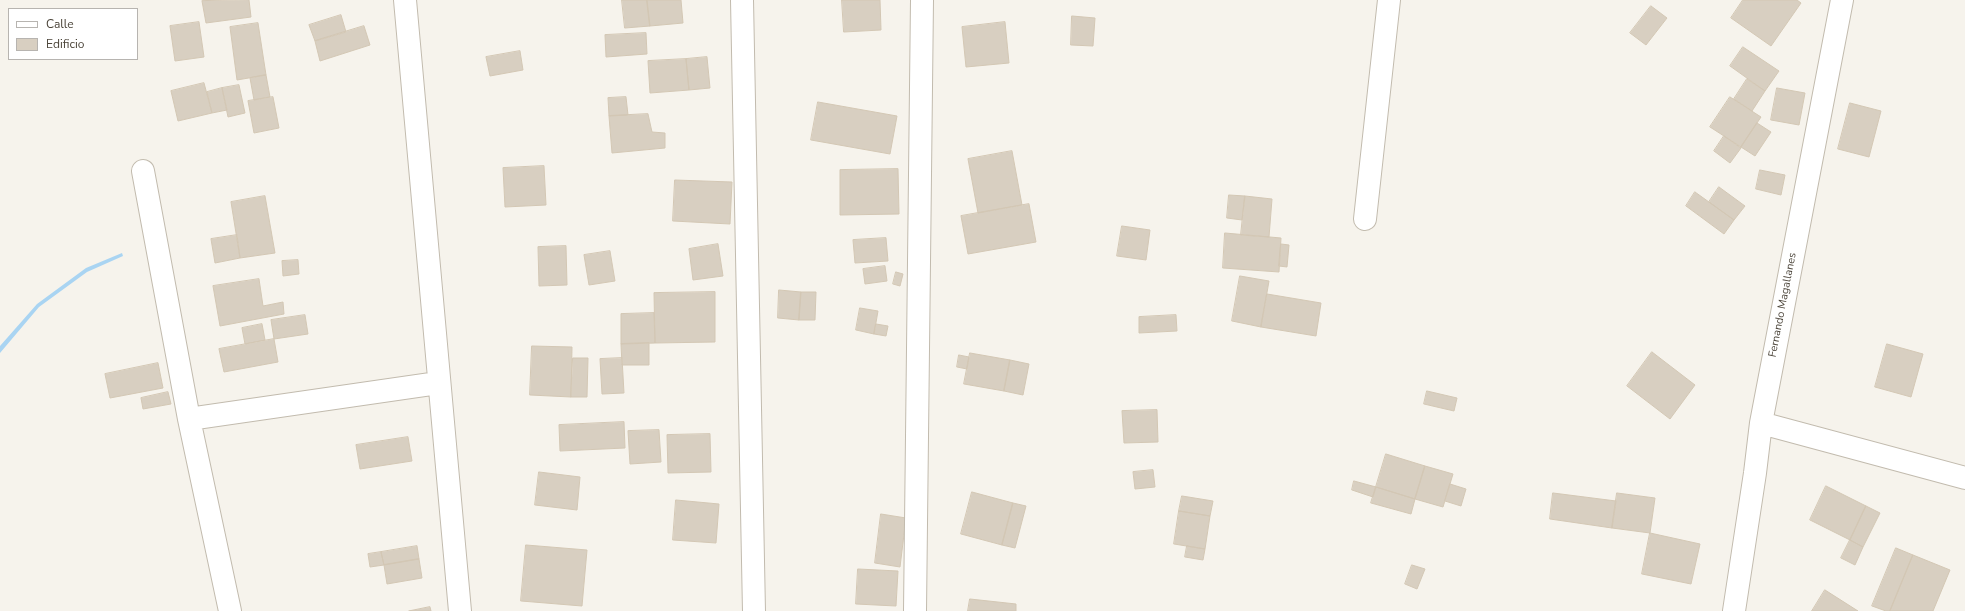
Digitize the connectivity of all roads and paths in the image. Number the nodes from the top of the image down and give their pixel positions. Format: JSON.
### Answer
{"nodes":[{"id":1,"x":405,"y":0,"type":"edge"},
{"id":2,"x":742,"y":0,"type":"edge"},
{"id":3,"x":922,"y":0,"type":"edge"},
{"id":4,"x":1389,"y":0,"type":"edge"},
{"id":5,"x":1842,"y":0,"type":"edge"},
{"id":6,"x":143,"y":172,"type":"dead end"},
{"id":7,"x":1365,"y":219,"type":"dead end"},
{"id":8,"x":438,"y":383,"type":"junction"},
{"id":9,"x":189,"y":419,"type":"junction"},
{"id":10,"x":1760,"y":422,"type":"junction"},
{"id":11,"x":1965,"y":478,"type":"edge"},
{"id":12,"x":230,"y":611,"type":"edge"},
{"id":13,"x":460,"y":611,"type":"edge"},
{"id":14,"x":754,"y":611,"type":"edge"},
{"id":15,"x":915,"y":611,"type":"edge"},
{"id":16,"x":1734,"y":611,"type":"edge"}],
"edges":[{"from":1,"to":8,"type":"street"},
{"from":2,"to":14,"type":"street"},
{"from":3,"to":15,"type":"street"},
{"from":4,"to":7,"type":"street"},
{"from":5,"to":10,"type":"street","name":"Fernando Magallanes"},
{"from":6,"to":9,"type":"street"},
{"from":8,"to":9,"type":"street"},
{"from":8,"to":13,"type":"street"},
{"from":9,"to":12,"type":"street"},
{"from":10,"to":11,"type":"street"},
{"from":10,"to":16,"type":"street","name":"Fernando Magallanes"}]}
